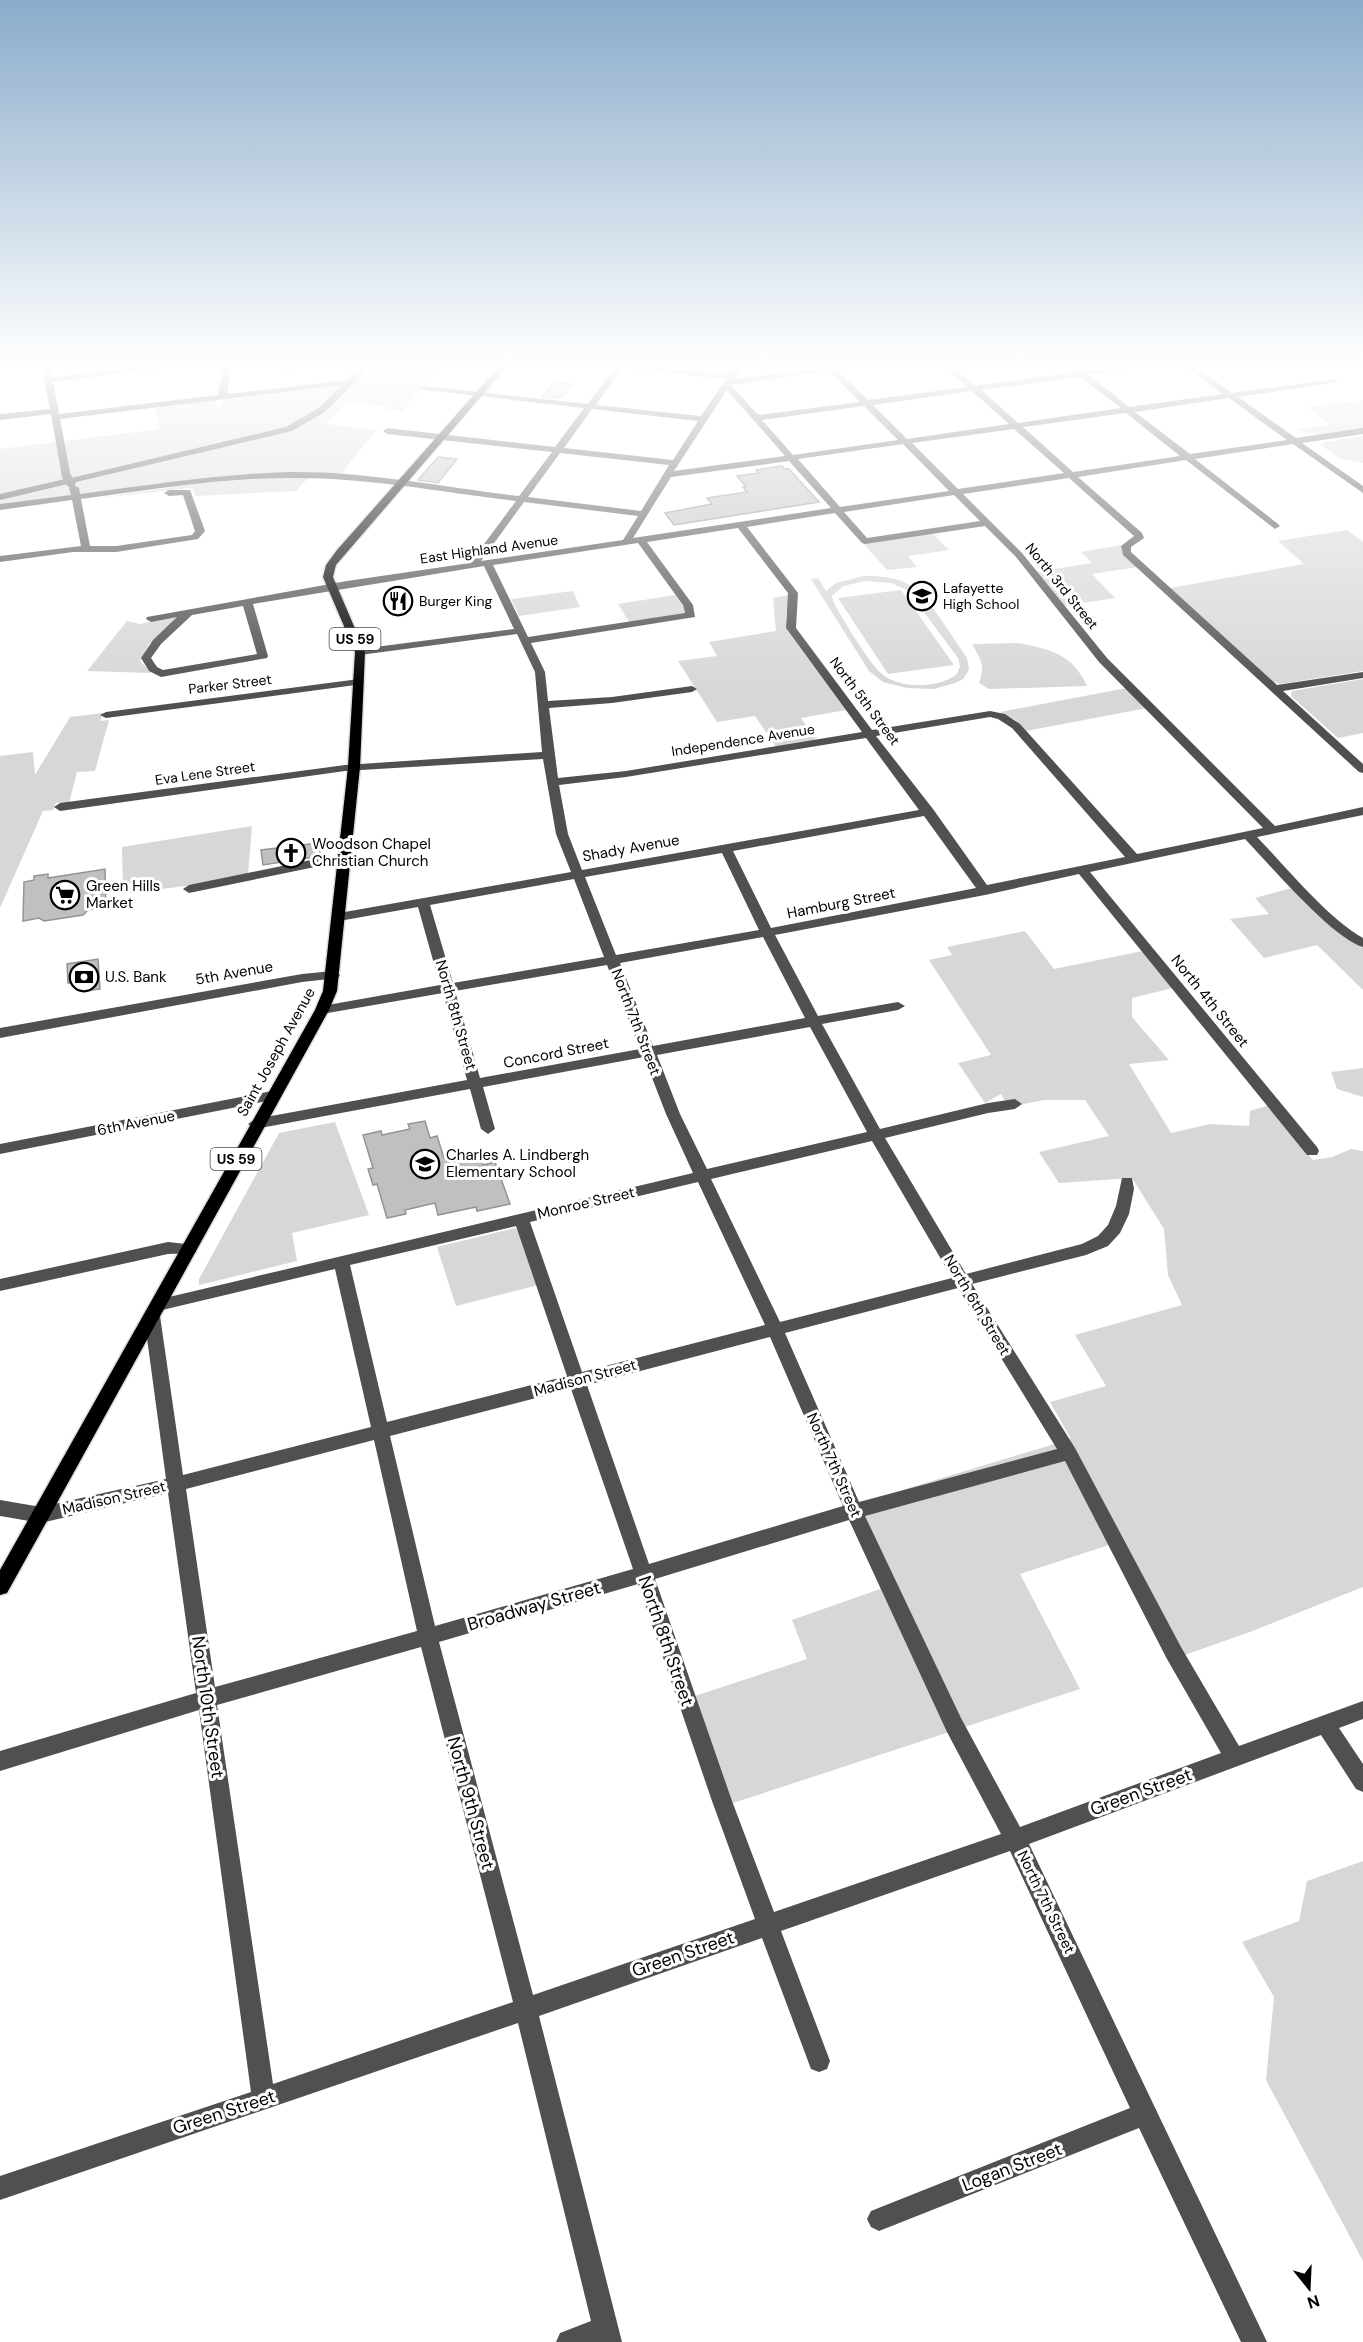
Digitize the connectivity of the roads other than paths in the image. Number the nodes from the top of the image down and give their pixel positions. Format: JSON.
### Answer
{"nodes":[{"id":1,"x":67,"y":472,"type":"edge"},
{"id":2,"x":111,"y":472,"type":"edge"},
{"id":3,"x":136,"y":472,"type":"edge"},
{"id":4,"x":410,"y":472,"type":"edge"},
{"id":5,"x":540,"y":472,"type":"edge"},
{"id":6,"x":670,"y":472,"type":"edge"},
{"id":7,"x":688,"y":472,"type":"edge"},
{"id":8,"x":806,"y":472,"type":"edge"},
{"id":9,"x":937,"y":472,"type":"edge"},
{"id":10,"x":1070,"y":472,"type":"edge"},
{"id":11,"x":1091,"y":472,"type":"edge"},
{"id":12,"x":1206,"y":472,"type":"edge"},
{"id":13,"x":1338,"y":472,"type":"edge"},
{"id":14,"x":668,"y":475,"type":"junction"},
{"id":15,"x":1073,"y":475,"type":"junction"},
{"id":16,"x":400,"y":484,"type":"junction"},
{"id":17,"x":141,"y":488,"type":"junction"},
{"id":18,"x":1363,"y":490,"type":"edge"},
{"id":19,"x":957,"y":492,"type":"junction"},
{"id":20,"x":0,"y":498,"type":"edge"},
{"id":21,"x":520,"y":498,"type":"junction"},
{"id":22,"x":78,"y":501,"type":"junction"},
{"id":23,"x":0,"y":507,"type":"edge"},
{"id":24,"x":839,"y":510,"type":"junction"},
{"id":25,"x":645,"y":514,"type":"junction"},
{"id":26,"x":987,"y":523,"type":"junction"},
{"id":27,"x":741,"y":525,"type":"junction"},
{"id":28,"x":1275,"y":526,"type":"dead end"},
{"id":29,"x":641,"y":540,"type":"junction"},
{"id":30,"x":626,"y":542,"type":"junction"},
{"id":31,"x":86,"y":549,"type":"junction"},
{"id":32,"x":0,"y":559,"type":"edge"},
{"id":33,"x":480,"y":564,"type":"junction"},
{"id":34,"x":332,"y":586,"type":"junction"},
{"id":35,"x":247,"y":601,"type":"junction"},
{"id":36,"x":190,"y":611,"type":"junction"},
{"id":37,"x":151,"y":619,"type":"dead end"},
{"id":38,"x":521,"y":636,"type":"junction"},
{"id":39,"x":360,"y":652,"type":"junction"},
{"id":40,"x":1363,"y":675,"type":"edge"},
{"id":41,"x":359,"y":682,"type":"junction"},
{"id":42,"x":692,"y":689,"type":"dead end"},
{"id":43,"x":1274,"y":689,"type":"junction"},
{"id":44,"x":545,"y":705,"type":"junction"},
{"id":45,"x":106,"y":715,"type":"dead end"},
{"id":46,"x":871,"y":735,"type":"junction"},
{"id":47,"x":548,"y":755,"type":"junction"},
{"id":48,"x":354,"y":767,"type":"junction"},
{"id":49,"x":1363,"y":770,"type":"edge"},
{"id":50,"x":553,"y":782,"type":"junction"},
{"id":51,"x":60,"y":807,"type":"dead end"},
{"id":52,"x":1363,"y":811,"type":"edge"},
{"id":53,"x":928,"y":812,"type":"junction"},
{"id":54,"x":1272,"y":830,"type":"junction"},
{"id":55,"x":1248,"y":835,"type":"junction"},
{"id":56,"x":726,"y":849,"type":"junction"},
{"id":57,"x":345,"y":858,"type":"junction"},
{"id":58,"x":1135,"y":860,"type":"junction"},
{"id":59,"x":1083,"y":871,"type":"junction"},
{"id":60,"x":578,"y":874,"type":"junction"},
{"id":61,"x":189,"y":889,"type":"dead end"},
{"id":62,"x":985,"y":891,"type":"junction"},
{"id":63,"x":423,"y":901,"type":"junction"},
{"id":64,"x":339,"y":918,"type":"junction"},
{"id":65,"x":768,"y":933,"type":"junction"},
{"id":66,"x":1363,"y":943,"type":"edge"},
{"id":67,"x":611,"y":959,"type":"junction"},
{"id":68,"x":333,"y":975,"type":"junction"},
{"id":69,"x":448,"y":988,"type":"junction"},
{"id":70,"x":898,"y":1006,"type":"dead end"},
{"id":71,"x":322,"y":1010,"type":"junction"},
{"id":72,"x":813,"y":1020,"type":"junction"},
{"id":73,"x":0,"y":1033,"type":"edge"},
{"id":74,"x":647,"y":1053,"type":"junction"},
{"id":75,"x":476,"y":1085,"type":"junction"},
{"id":76,"x":272,"y":1096,"type":"junction"},
{"id":77,"x":1015,"y":1104,"type":"dead end"},
{"id":78,"x":255,"y":1124,"type":"junction"},
{"id":79,"x":488,"y":1129,"type":"dead end"},
{"id":80,"x":877,"y":1134,"type":"junction"},
{"id":81,"x":0,"y":1149,"type":"edge"},
{"id":82,"x":1312,"y":1151,"type":"dead end"},
{"id":83,"x":703,"y":1176,"type":"junction"},
{"id":84,"x":1127,"y":1182,"type":"dead end"},
{"id":85,"x":521,"y":1219,"type":"junction"},
{"id":86,"x":189,"y":1248,"type":"junction"},
{"id":87,"x":341,"y":1262,"type":"junction"},
{"id":88,"x":962,"y":1281,"type":"junction"},
{"id":89,"x":0,"y":1285,"type":"edge"},
{"id":90,"x":155,"y":1311,"type":"junction"},
{"id":91,"x":775,"y":1329,"type":"junction"},
{"id":92,"x":577,"y":1380,"type":"junction"},
{"id":93,"x":382,"y":1431,"type":"junction"},
{"id":94,"x":1069,"y":1453,"type":"junction"},
{"id":95,"x":176,"y":1484,"type":"junction"},
{"id":96,"x":0,"y":1508,"type":"edge"},
{"id":97,"x":854,"y":1511,"type":"junction"},
{"id":98,"x":41,"y":1515,"type":"junction"},
{"id":99,"x":643,"y":1574,"type":"junction"},
{"id":100,"x":0,"y":1587,"type":"edge"},
{"id":101,"x":428,"y":1637,"type":"junction"},
{"id":102,"x":207,"y":1698,"type":"junction"},
{"id":103,"x":1363,"y":1710,"type":"edge"},
{"id":104,"x":1325,"y":1724,"type":"junction"},
{"id":105,"x":1234,"y":1757,"type":"junction"},
{"id":106,"x":0,"y":1761,"type":"edge"},
{"id":107,"x":1363,"y":1782,"type":"edge"},
{"id":108,"x":1016,"y":1839,"type":"junction"},
{"id":109,"x":768,"y":1924,"type":"junction"},
{"id":110,"x":526,"y":2009,"type":"junction"},
{"id":111,"x":819,"y":2061,"type":"dead end"},
{"id":112,"x":264,"y":2099,"type":"junction"},
{"id":113,"x":1145,"y":2114,"type":"junction"},
{"id":114,"x":0,"y":2188,"type":"edge"},
{"id":115,"x":879,"y":2219,"type":"dead end"},
{"id":116,"x":607,"y":2335,"type":"edge"},
{"id":117,"x":569,"y":2342,"type":"edge"},
{"id":118,"x":1254,"y":2342,"type":"edge"}],
"edges":[{"from":1,"to":22,"type":"street"},
{"from":2,"to":20,"type":"street"},
{"from":3,"to":17,"type":"street"},
{"from":4,"to":16,"type":"main road"},
{"from":5,"to":21,"type":"street"},
{"from":6,"to":14,"type":"street"},
{"from":7,"to":14,"type":"street"},
{"from":8,"to":24,"type":"street"},
{"from":9,"to":19,"type":"street","name":"North 3rd Street"},
{"from":10,"to":15,"type":"street"},
{"from":11,"to":15,"type":"street","name":"East Highland Avenue"},
{"from":12,"to":28,"type":"street"},
{"from":13,"to":18,"type":"street"},
{"from":14,"to":25,"type":"street"},
{"from":15,"to":19,"type":"street","name":"East Highland Avenue"},
{"from":15,"to":43,"type":"street"},
{"from":16,"to":17,"type":"street"},
{"from":16,"to":21,"type":"street"},
{"from":16,"to":34,"type":"main road"},
{"from":17,"to":22,"type":"street"},
{"from":19,"to":24,"type":"street","name":"East Highland Avenue"},
{"from":19,"to":26,"type":"street","name":"North 3rd Street"},
{"from":21,"to":25,"type":"street"},
{"from":21,"to":33,"type":"street"},
{"from":22,"to":23,"type":"street"},
{"from":22,"to":31,"type":"street"},
{"from":22,"to":31,"type":"street"},
{"from":24,"to":26,"type":"street"},
{"from":24,"to":27,"type":"street","name":"East Highland Avenue"},
{"from":25,"to":30,"type":"street"},
{"from":26,"to":54,"type":"street","name":"North 3rd Street"},
{"from":27,"to":29,"type":"street","name":"East Highland Avenue"},
{"from":27,"to":46,"type":"street","name":"North 5th Street"},
{"from":29,"to":30,"type":"street","name":"East Highland Avenue"},
{"from":29,"to":38,"type":"street"},
{"from":30,"to":33,"type":"street","name":"East Highland Avenue"},
{"from":31,"to":32,"type":"street"},
{"from":33,"to":34,"type":"street","name":"East Highland Avenue"},
{"from":33,"to":38,"type":"street","name":"North 7th Street"},
{"from":34,"to":35,"type":"street","name":"East Highland Avenue"},
{"from":34,"to":39,"type":"main road","name":"Saint Joseph Avenue","number":"US 59"},
{"from":35,"to":36,"type":"street","name":"East Highland Avenue"},
{"from":35,"to":36,"type":"street"},
{"from":36,"to":37,"type":"street","name":"East Highland Avenue"},
{"from":38,"to":39,"type":"street"},
{"from":38,"to":44,"type":"street","name":"North 7th Street"},
{"from":39,"to":41,"type":"main road","name":"Saint Joseph Avenue","number":"US 59"},
{"from":40,"to":43,"type":"street"},
{"from":41,"to":45,"type":"street","name":"Parker Street"},
{"from":41,"to":48,"type":"main road","name":"Saint Joseph Avenue","number":"US 59"},
{"from":42,"to":44,"type":"street"},
{"from":43,"to":49,"type":"street"},
{"from":44,"to":47,"type":"street","name":"North 7th Street"},
{"from":46,"to":50,"type":"street","name":"Independence Avenue"},
{"from":46,"to":53,"type":"street","name":"North 5th Street"},
{"from":46,"to":58,"type":"street","name":"Independence Avenue"},
{"from":47,"to":48,"type":"street","name":"Eva Lene Street"},
{"from":47,"to":50,"type":"street","name":"North 7th Street"},
{"from":48,"to":51,"type":"street","name":"Eva Lene Street"},
{"from":48,"to":57,"type":"main road","name":"Saint Joseph Avenue","number":"US 59"},
{"from":50,"to":60,"type":"street","name":"North 7th Street"},
{"from":52,"to":54,"type":"street","name":"Hamburg Street"},
{"from":53,"to":56,"type":"street","name":"Shady Avenue"},
{"from":53,"to":62,"type":"street","name":"North 5th Street"},
{"from":54,"to":55,"type":"street","name":"Hamburg Street"},
{"from":55,"to":58,"type":"street","name":"Hamburg Street"},
{"from":55,"to":66,"type":"street"},
{"from":56,"to":60,"type":"street","name":"Shady Avenue"},
{"from":56,"to":65,"type":"street","name":"North 6th Street"},
{"from":57,"to":61,"type":"street"},
{"from":57,"to":64,"type":"main road","name":"Saint Joseph Avenue","number":"US 59"},
{"from":58,"to":59,"type":"street","name":"Hamburg Street"},
{"from":59,"to":62,"type":"street","name":"Hamburg Street"},
{"from":59,"to":82,"type":"street","name":"North 4th Street"},
{"from":60,"to":63,"type":"street","name":"Shady Avenue"},
{"from":60,"to":67,"type":"street","name":"North 7th Street"},
{"from":62,"to":65,"type":"street","name":"Hamburg Street"},
{"from":63,"to":64,"type":"street","name":"Shady Avenue"},
{"from":63,"to":69,"type":"street","name":"North 8th Street"},
{"from":64,"to":68,"type":"main road","name":"Saint Joseph Avenue","number":"US 59"},
{"from":65,"to":67,"type":"street","name":"Hamburg Street"},
{"from":65,"to":72,"type":"street","name":"North 6th Street"},
{"from":67,"to":69,"type":"street","name":"Hamburg Street"},
{"from":67,"to":74,"type":"street","name":"North 7th Street"},
{"from":68,"to":71,"type":"main road","name":"Saint Joseph Avenue","number":"US 59"},
{"from":68,"to":73,"type":"street","name":"5th Avenue"},
{"from":69,"to":71,"type":"street","name":"Hamburg Street"},
{"from":69,"to":75,"type":"street","name":"North 8th Street"},
{"from":70,"to":72,"type":"street","name":"Concord Street"},
{"from":71,"to":76,"type":"main road","name":"Saint Joseph Avenue","number":"US 59"},
{"from":72,"to":74,"type":"street","name":"Concord Street"},
{"from":72,"to":80,"type":"street","name":"North 6th Street"},
{"from":74,"to":75,"type":"street","name":"Concord Street"},
{"from":74,"to":83,"type":"street","name":"North 7th Street"},
{"from":75,"to":78,"type":"street","name":"Concord Street"},
{"from":75,"to":79,"type":"street","name":"North 8th Street"},
{"from":76,"to":78,"type":"main road","name":"Saint Joseph Avenue","number":"US 59"},
{"from":76,"to":81,"type":"street","name":"6th Avenue"},
{"from":77,"to":80,"type":"street","name":"Monroe Street"},
{"from":78,"to":86,"type":"main road","name":"Saint Joseph Avenue","number":"US 59"},
{"from":80,"to":83,"type":"street","name":"Monroe Street"},
{"from":80,"to":88,"type":"street","name":"North 6th Street"},
{"from":83,"to":85,"type":"street","name":"Monroe Street"},
{"from":83,"to":91,"type":"street","name":"North 7th Street"},
{"from":84,"to":88,"type":"street","name":"Madison Street"},
{"from":85,"to":87,"type":"street","name":"Monroe Street"},
{"from":85,"to":92,"type":"street","name":"North 8th Street"},
{"from":86,"to":89,"type":"street"},
{"from":86,"to":90,"type":"main road","name":"Saint Joseph Avenue","number":"US 59"},
{"from":87,"to":90,"type":"street","name":"Monroe Street"},
{"from":87,"to":93,"type":"street","name":"North 9th Street"},
{"from":88,"to":91,"type":"street","name":"Madison Street"},
{"from":88,"to":94,"type":"street","name":"North 6th Street"},
{"from":90,"to":95,"type":"street","name":"North 10th Street"},
{"from":90,"to":98,"type":"main road","name":"Saint Joseph Avenue","number":"US 59"},
{"from":91,"to":92,"type":"street","name":"Madison Street"},
{"from":91,"to":97,"type":"street","name":"North 7th Street"},
{"from":92,"to":93,"type":"street","name":"Madison Street"},
{"from":92,"to":99,"type":"street","name":"North 8th Street"},
{"from":93,"to":95,"type":"street","name":"Madison Street"},
{"from":93,"to":101,"type":"street","name":"North 9th Street"},
{"from":94,"to":97,"type":"street","name":"Broadway Street"},
{"from":94,"to":105,"type":"street","name":"North 6th Street"},
{"from":95,"to":98,"type":"street","name":"Madison Street"},
{"from":95,"to":102,"type":"street","name":"North 10th Street"},
{"from":96,"to":98,"type":"street","name":"Madison Street"},
{"from":97,"to":99,"type":"street","name":"Broadway Street"},
{"from":97,"to":108,"type":"street","name":"North 7th Street"},
{"from":98,"to":100,"type":"main road","name":"Saint Joseph Avenue","number":"US 59"},
{"from":99,"to":101,"type":"street","name":"Broadway Street"},
{"from":99,"to":109,"type":"street","name":"North 8th Street"},
{"from":101,"to":102,"type":"street","name":"Broadway Street"},
{"from":101,"to":110,"type":"street","name":"North 9th Street"},
{"from":102,"to":106,"type":"street","name":"Broadway Street"},
{"from":102,"to":112,"type":"street","name":"North 10th Street"},
{"from":103,"to":104,"type":"street","name":"Green Street"},
{"from":104,"to":105,"type":"street","name":"Green Street"},
{"from":104,"to":107,"type":"street"},
{"from":105,"to":108,"type":"street","name":"Green Street"},
{"from":108,"to":109,"type":"street","name":"Green Street"},
{"from":108,"to":113,"type":"street","name":"North 7th Street"},
{"from":109,"to":110,"type":"street","name":"Green Street"},
{"from":109,"to":111,"type":"street","name":"North 8th Street"},
{"from":110,"to":112,"type":"street","name":"Green Street"},
{"from":110,"to":116,"type":"street","name":"North 9th Street"},
{"from":112,"to":114,"type":"street","name":"Green Street"},
{"from":113,"to":115,"type":"street","name":"Logan Street"},
{"from":113,"to":118,"type":"street","name":"North 7th Street"},
{"from":116,"to":117,"type":"street"}]}
